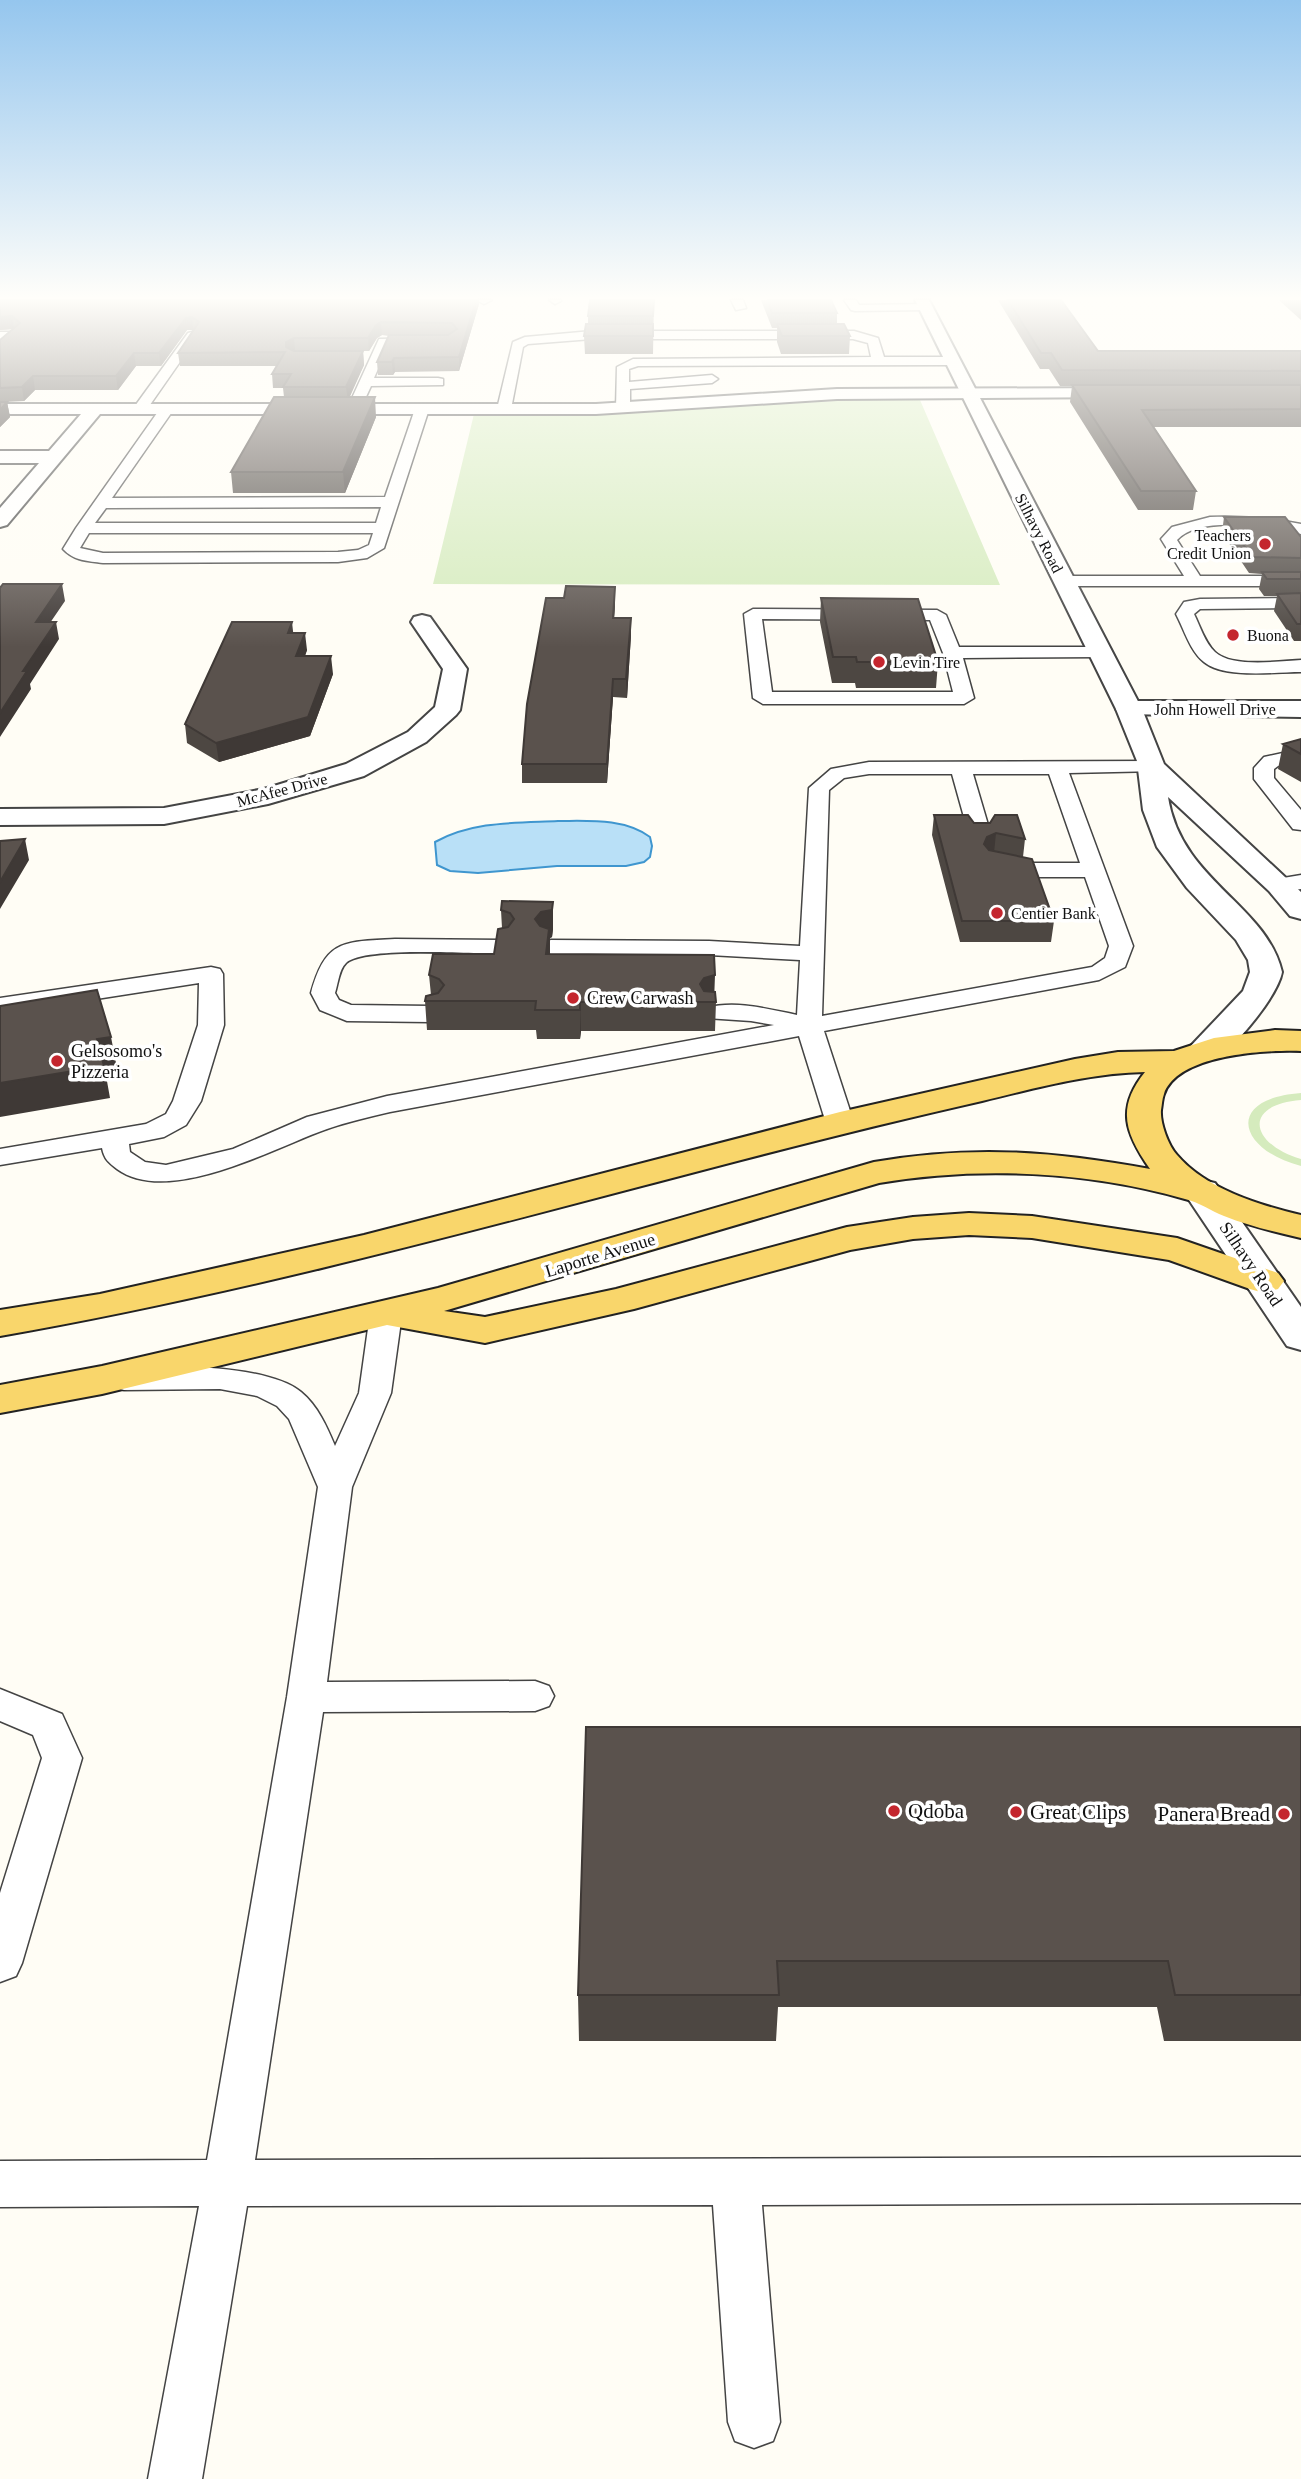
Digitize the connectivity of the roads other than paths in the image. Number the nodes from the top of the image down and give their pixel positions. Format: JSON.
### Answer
{"nodes":[{"id":1,"x":89,"y":416,"type":"edge"},
{"id":2,"x":162,"y":416,"type":"edge"},
{"id":3,"x":420,"y":416,"type":"edge"},
{"id":4,"x":980,"y":416,"type":"edge"},
{"id":5,"x":0,"y":457,"type":"edge"},
{"id":6,"x":54,"y":457,"type":"junction"},
{"id":7,"x":391,"y":502,"type":"junction"},
{"id":8,"x":102,"y":503,"type":"junction"},
{"id":9,"x":0,"y":521,"type":"edge"},
{"id":10,"x":84,"y":528,"type":"junction"},
{"id":11,"x":382,"y":528,"type":"junction"},
{"id":12,"x":1222,"y":528,"type":"edge"},
{"id":13,"x":1258,"y":529,"type":"edge"},
{"id":14,"x":1301,"y":529,"type":"edge"},
{"id":15,"x":1175,"y":534,"type":"junction"},
{"id":16,"x":1064,"y":581,"type":"junction"},
{"id":17,"x":1195,"y":581,"type":"junction"},
{"id":18,"x":1301,"y":581,"type":"edge"},
{"id":19,"x":1301,"y":603,"type":"edge"},
{"id":20,"x":422,"y":622,"type":"dead end"},
{"id":21,"x":1100,"y":652,"type":"junction"},
{"id":22,"x":952,"y":653,"type":"junction"},
{"id":23,"x":1301,"y":666,"type":"edge"},
{"id":24,"x":1129,"y":709,"type":"junction"},
{"id":25,"x":1301,"y":709,"type":"edge"},
{"id":26,"x":1301,"y":755,"type":"edge"},
{"id":27,"x":1152,"y":767,"type":"junction"},
{"id":28,"x":961,"y":768,"type":"junction"},
{"id":29,"x":1057,"y":768,"type":"junction"},
{"id":30,"x":0,"y":817,"type":"edge"},
{"id":31,"x":1301,"y":824,"type":"edge"},
{"id":32,"x":980,"y":835,"type":"edge"},
{"id":33,"x":995,"y":863,"type":"edge"},
{"id":34,"x":1093,"y":870,"type":"junction"},
{"id":35,"x":1290,"y":883,"type":"edge"},
{"id":36,"x":1301,"y":910,"type":"edge"},
{"id":37,"x":501,"y":947,"type":"edge"},
{"id":38,"x":551,"y":947,"type":"edge"},
{"id":39,"x":813,"y":954,"type":"junction"},
{"id":40,"x":0,"y":1006,"type":"edge"},
{"id":41,"x":715,"y":1013,"type":"edge"},
{"id":42,"x":430,"y":1014,"type":"edge"},
{"id":43,"x":810,"y":1026,"type":"junction"},
{"id":44,"x":1301,"y":1041,"type":"edge"},
{"id":45,"x":1191,"y":1055,"type":"junction"},
{"id":46,"x":840,"y":1123,"type":"junction"},
{"id":47,"x":114,"y":1138,"type":"junction"},
{"id":48,"x":0,"y":1157,"type":"edge"},
{"id":49,"x":1202,"y":1191,"type":"junction"},
{"id":50,"x":1301,"y":1227,"type":"edge"},
{"id":51,"x":1264,"y":1280,"type":"junction"},
{"id":52,"x":386,"y":1314,"type":"junction"},
{"id":53,"x":0,"y":1323,"type":"edge"},
{"id":54,"x":1301,"y":1337,"type":"edge"},
{"id":55,"x":102,"y":1380,"type":"junction"},
{"id":56,"x":0,"y":1399,"type":"edge"},
{"id":57,"x":335,"y":1487,"type":"junction"},
{"id":58,"x":535,"y":1696,"type":"dead end"},
{"id":59,"x":306,"y":1697,"type":"junction"},
{"id":60,"x":0,"y":1704,"type":"edge"},
{"id":61,"x":0,"y":1963,"type":"edge"},
{"id":62,"x":1301,"y":2180,"type":"edge"},
{"id":63,"x":736,"y":2183,"type":"junction"},
{"id":64,"x":0,"y":2184,"type":"edge"},
{"id":65,"x":227,"y":2184,"type":"junction"},
{"id":66,"x":754,"y":2422,"type":"dead end"},
{"id":67,"x":175,"y":2479,"type":"edge"}],
"edges":[{"from":1,"to":6,"type":"street"},
{"from":2,"to":8,"type":"lane"},
{"from":3,"to":7,"type":"lane"},
{"from":4,"to":16,"type":"street","name":"Silhavy Road"},
{"from":5,"to":6,"type":"street"},
{"from":6,"to":9,"type":"street"},
{"from":7,"to":8,"type":"lane"},
{"from":7,"to":11,"type":"lane"},
{"from":8,"to":10,"type":"lane"},
{"from":10,"to":11,"type":"lane"},
{"from":10,"to":11,"type":"lane"},
{"from":12,"to":15,"type":"lane"},
{"from":13,"to":14,"type":"lane"},
{"from":14,"to":15,"type":"lane"},
{"from":15,"to":17,"type":"lane"},
{"from":16,"to":17,"type":"lane"},
{"from":16,"to":21,"type":"street","name":"Silhavy Road"},
{"from":17,"to":18,"type":"lane"},
{"from":19,"to":23,"type":"lane"},
{"from":20,"to":30,"type":"street","name":"McAfee Drive"},
{"from":21,"to":22,"type":"lane"},
{"from":21,"to":24,"type":"street","name":"Silhavy Road"},
{"from":22,"to":22,"type":"lane"},
{"from":24,"to":25,"type":"street","name":"John Howell Drive"},
{"from":24,"to":27,"type":"street","name":"Silhavy Road"},
{"from":26,"to":31,"type":"lane"},
{"from":27,"to":29,"type":"lane"},
{"from":27,"to":35,"type":"street","name":"Silhavy Road"},
{"from":27,"to":45,"type":"street","name":"Silhavy Road"},
{"from":28,"to":29,"type":"lane"},
{"from":28,"to":32,"type":"lane"},
{"from":28,"to":39,"type":"lane"},
{"from":29,"to":34,"type":"lane"},
{"from":33,"to":34,"type":"lane"},
{"from":34,"to":43,"type":"lane"},
{"from":35,"to":36,"type":"street","name":"Silhavy Road"},
{"from":37,"to":42,"type":"lane"},
{"from":38,"to":39,"type":"lane"},
{"from":39,"to":43,"type":"lane"},
{"from":40,"to":47,"type":"lane"},
{"from":41,"to":43,"type":"lane"},
{"from":43,"to":46,"type":"lane"},
{"from":43,"to":47,"type":"lane"},
{"from":44,"to":45,"type":"main road"},
{"from":45,"to":46,"type":"main road"},
{"from":45,"to":49,"type":"main road"},
{"from":46,"to":53,"type":"main road"},
{"from":47,"to":48,"type":"lane"},
{"from":49,"to":50,"type":"main road"},
{"from":49,"to":51,"type":"street","name":"Silhavy Road"},
{"from":49,"to":52,"type":"main road","name":"Laporte Avenue"},
{"from":51,"to":52,"type":"main road"},
{"from":51,"to":54,"type":"street","name":"Silhavy Road"},
{"from":52,"to":55,"type":"main road","name":"Laporte Avenue"},
{"from":52,"to":57,"type":"lane"},
{"from":55,"to":56,"type":"main road","name":"Laporte Avenue"},
{"from":55,"to":57,"type":"lane"},
{"from":57,"to":59,"type":"lane"},
{"from":58,"to":59,"type":"lane"},
{"from":59,"to":65,"type":"lane"},
{"from":60,"to":61,"type":"lane"},
{"from":62,"to":63,"type":"lane"},
{"from":63,"to":65,"type":"lane"},
{"from":63,"to":66,"type":"lane"},
{"from":64,"to":65,"type":"lane"},
{"from":65,"to":67,"type":"lane"}]}
